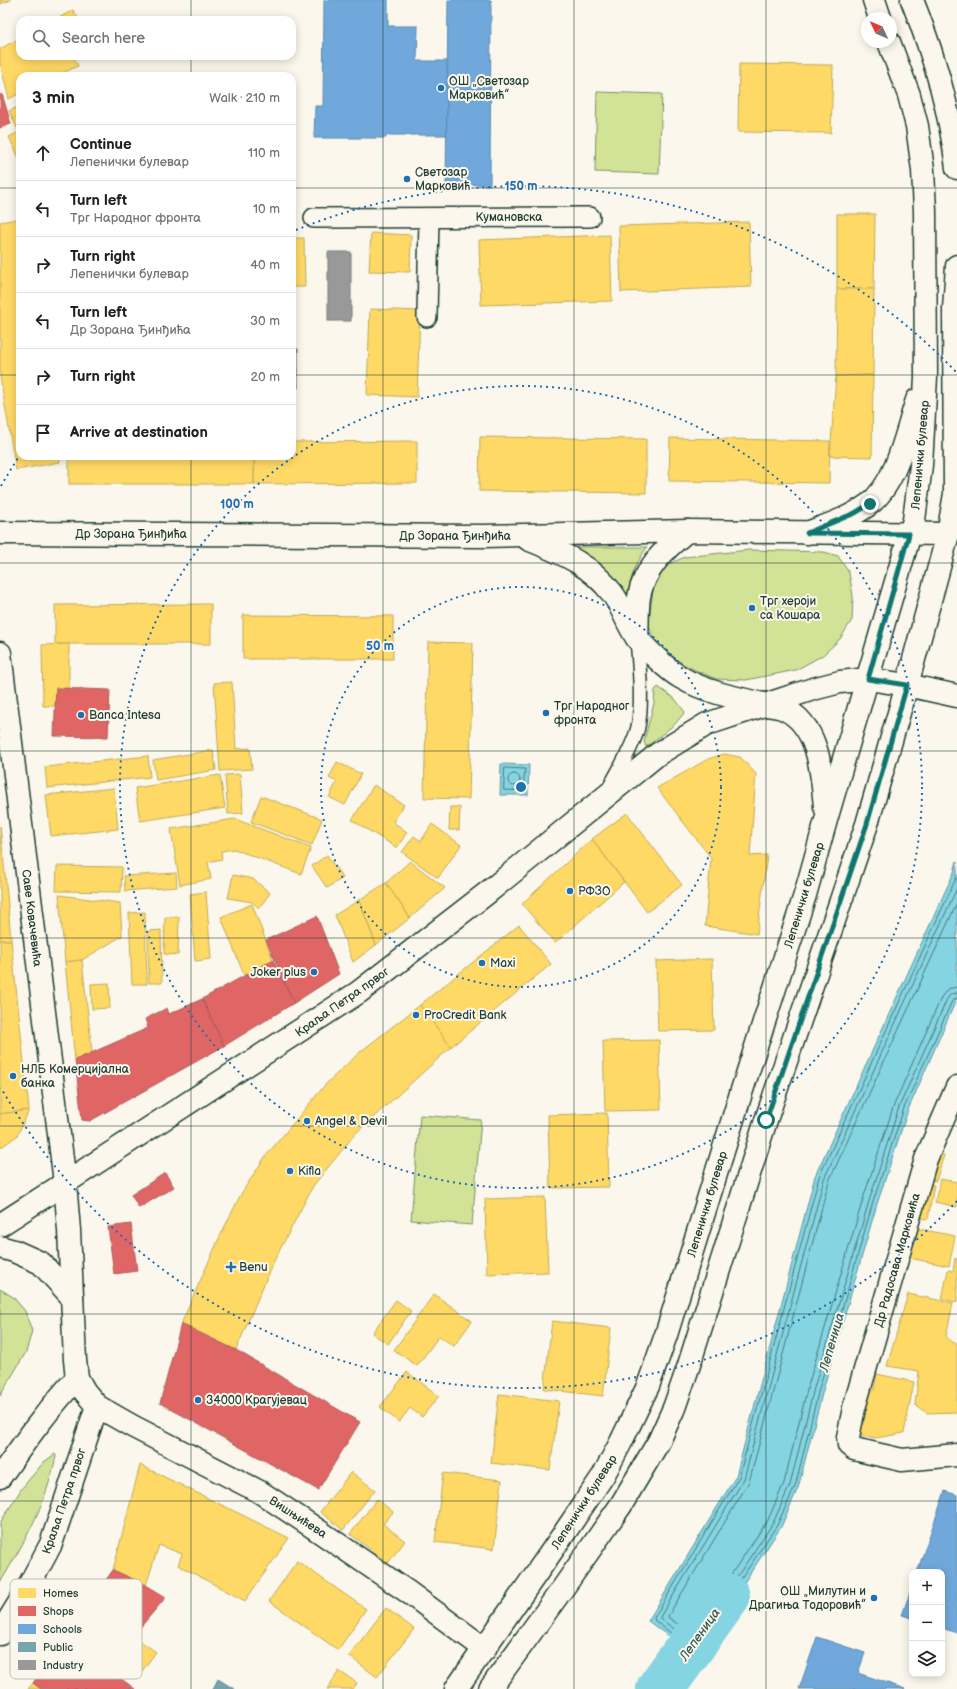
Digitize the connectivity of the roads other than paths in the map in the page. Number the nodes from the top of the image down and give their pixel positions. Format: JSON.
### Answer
{"nodes":[{"id":1,"x":874,"y":0,"type":"edge"},
{"id":2,"x":912,"y":0,"type":"edge"},
{"id":3,"x":878,"y":12,"type":"edge"},
{"id":4,"x":891,"y":48,"type":"edge"},
{"id":5,"x":957,"y":168,"type":"edge"},
{"id":6,"x":590,"y":217,"type":"dead end"},
{"id":7,"x":314,"y":218,"type":"dead end"},
{"id":8,"x":429,"y":218,"type":"junction"},
{"id":9,"x":957,"y":266,"type":"edge"},
{"id":10,"x":428,"y":317,"type":"dead end"},
{"id":11,"x":926,"y":377,"type":"junction"},
{"id":12,"x":687,"y":531,"type":"junction"},
{"id":13,"x":0,"y":533,"type":"edge"},
{"id":14,"x":807,"y":533,"type":"junction"},
{"id":15,"x":909,"y":534,"type":"junction"},
{"id":16,"x":952,"y":534,"type":"edge"},
{"id":17,"x":522,"y":536,"type":"junction"},
{"id":18,"x":637,"y":638,"type":"junction"},
{"id":19,"x":0,"y":653,"type":"edge"},
{"id":20,"x":868,"y":679,"type":"junction"},
{"id":21,"x":907,"y":685,"type":"junction"},
{"id":22,"x":955,"y":696,"type":"edge"},
{"id":23,"x":767,"y":705,"type":"junction"},
{"id":24,"x":603,"y":798,"type":"junction"},
{"id":25,"x":826,"y":820,"type":"junction"},
{"id":26,"x":957,"y":1087,"type":"edge"},
{"id":27,"x":65,"y":1183,"type":"junction"},
{"id":28,"x":0,"y":1225,"type":"edge"},
{"id":29,"x":0,"y":1247,"type":"edge"},
{"id":30,"x":72,"y":1296,"type":"junction"},
{"id":31,"x":77,"y":1378,"type":"junction"},
{"id":32,"x":97,"y":1406,"type":"junction"},
{"id":33,"x":957,"y":1455,"type":"edge"},
{"id":34,"x":0,"y":1477,"type":"edge"},
{"id":35,"x":32,"y":1579,"type":"edge"},
{"id":36,"x":10,"y":1618,"type":"edge"},
{"id":37,"x":0,"y":1634,"type":"edge"},
{"id":38,"x":485,"y":1649,"type":"junction"},
{"id":39,"x":456,"y":1689,"type":"edge"},
{"id":40,"x":490,"y":1689,"type":"edge"}],
"edges":[{"from":1,"to":3,"type":"street"},
{"from":2,"to":5,"type":"street"},
{"from":4,"to":11,"type":"street","name":"Лепенички булевар"},
{"from":6,"to":8,"type":"street","name":"Кумановска"},
{"from":7,"to":8,"type":"street","name":"Кумановска"},
{"from":8,"to":10,"type":"street"},
{"from":9,"to":16,"type":"street"},
{"from":11,"to":14,"type":"street"},
{"from":11,"to":15,"type":"street","name":"Лепенички булевар"},
{"from":12,"to":14,"type":"street","name":"Др Зорана Ђинђића"},
{"from":12,"to":17,"type":"street","name":"Др Зорана Ђинђића"},
{"from":12,"to":18,"type":"street"},
{"from":13,"to":17,"type":"street","name":"Др Зорана Ђинђића"},
{"from":14,"to":15,"type":"street","name":"Др Зорана Ђинђића"},
{"from":15,"to":16,"type":"street","name":"Др Зорана Ђинђића"},
{"from":15,"to":20,"type":"street","name":"Лепенички булевар"},
{"from":16,"to":21,"type":"street"},
{"from":17,"to":18,"type":"street"},
{"from":18,"to":23,"type":"street"},
{"from":18,"to":24,"type":"lane"},
{"from":19,"to":27,"type":"street","name":"Саве Ковачевића"},
{"from":20,"to":21,"type":"street"},
{"from":20,"to":23,"type":"street"},
{"from":20,"to":25,"type":"street","name":"Лепенички булевар"},
{"from":21,"to":22,"type":"street"},
{"from":21,"to":40,"type":"street"},
{"from":23,"to":24,"type":"street"},
{"from":23,"to":25,"type":"street"},
{"from":24,"to":27,"type":"street","name":"Краља Петра првог"},
{"from":25,"to":38,"type":"street","name":"Лепенички булевар"},
{"from":26,"to":33,"type":"street","name":"Др Радосава Марковића"},
{"from":27,"to":28,"type":"street","name":"Краља Петра првог"},
{"from":27,"to":30,"type":"street","name":"Саве Ковачевића"},
{"from":29,"to":30,"type":"street"},
{"from":30,"to":31,"type":"street","name":"Саве Ковачевића"},
{"from":31,"to":32,"type":"street"},
{"from":31,"to":34,"type":"street"},
{"from":32,"to":35,"type":"street","name":"Краља Петра првог"},
{"from":32,"to":38,"type":"street","name":"Вишњићева"},
{"from":36,"to":37,"type":"street","name":"Краља Петра првог"},
{"from":38,"to":39,"type":"street","name":"Лепенички булевар"}]}
